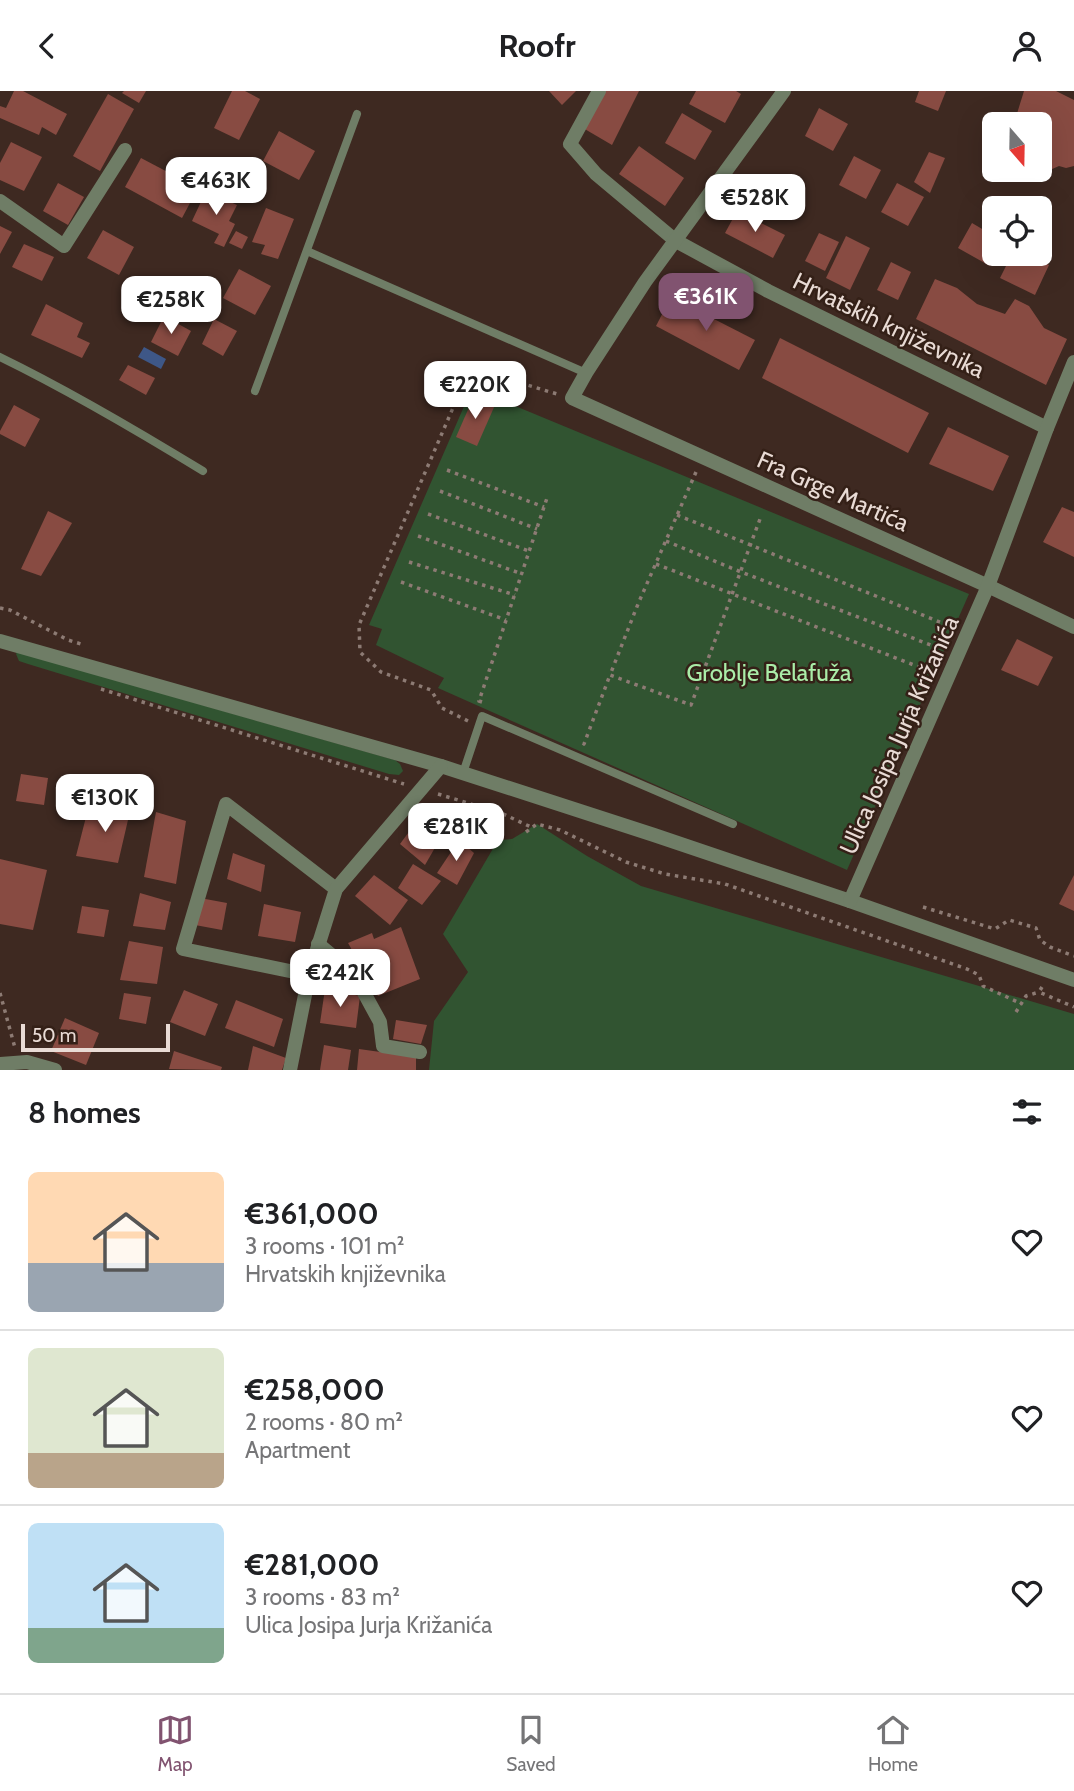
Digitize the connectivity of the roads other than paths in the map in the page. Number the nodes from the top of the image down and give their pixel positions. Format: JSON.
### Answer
{"nodes":[{"id":1,"x":599,"y":91,"type":"edge"},
{"id":2,"x":784,"y":91,"type":"edge"},
{"id":3,"x":358,"y":114,"type":"dead end"},
{"id":4,"x":125,"y":151,"type":"dead end"},
{"id":5,"x":0,"y":201,"type":"edge"},
{"id":6,"x":676,"y":241,"type":"junction"},
{"id":7,"x":307,"y":251,"type":"junction"},
{"id":8,"x":0,"y":357,"type":"edge"},
{"id":9,"x":1074,"y":362,"type":"edge"},
{"id":10,"x":586,"y":373,"type":"junction"},
{"id":11,"x":255,"y":391,"type":"dead end"},
{"id":12,"x":1047,"y":428,"type":"junction"},
{"id":13,"x":203,"y":471,"type":"dead end"},
{"id":14,"x":988,"y":586,"type":"junction"},
{"id":15,"x":1074,"y":627,"type":"edge"},
{"id":16,"x":0,"y":641,"type":"edge"},
{"id":17,"x":442,"y":766,"type":"junction"},
{"id":18,"x":463,"y":773,"type":"junction"},
{"id":19,"x":733,"y":824,"type":"dead end"},
{"id":20,"x":336,"y":889,"type":"junction"},
{"id":21,"x":850,"y":901,"type":"junction"},
{"id":22,"x":318,"y":944,"type":"junction"},
{"id":23,"x":309,"y":975,"type":"junction"},
{"id":24,"x":1074,"y":980,"type":"edge"},
{"id":25,"x":420,"y":1052,"type":"dead end"},
{"id":26,"x":0,"y":1064,"type":"edge"},
{"id":27,"x":55,"y":1070,"type":"edge"},
{"id":28,"x":290,"y":1070,"type":"edge"}],
"edges":[{"from":1,"to":6,"type":"street","name":"Hrvatskih književnika"},
{"from":2,"to":6,"type":"street"},
{"from":3,"to":7,"type":"lane"},
{"from":4,"to":5,"type":"street"},
{"from":6,"to":10,"type":"street"},
{"from":6,"to":12,"type":"street","name":"Hrvatskih književnika"},
{"from":7,"to":10,"type":"lane"},
{"from":7,"to":11,"type":"lane"},
{"from":8,"to":13,"type":"lane"},
{"from":9,"to":12,"type":"street","name":"Ulica Josipa Jurja Križanića"},
{"from":10,"to":14,"type":"street","name":"Fra Grge Martića"},
{"from":12,"to":14,"type":"street","name":"Ulica Josipa Jurja Križanića"},
{"from":14,"to":15,"type":"street","name":"Fra Grge Martića"},
{"from":14,"to":21,"type":"street","name":"Ulica Josipa Jurja Križanića"},
{"from":16,"to":17,"type":"street"},
{"from":17,"to":18,"type":"street"},
{"from":17,"to":20,"type":"street"},
{"from":18,"to":19,"type":"lane"},
{"from":18,"to":21,"type":"street"},
{"from":20,"to":22,"type":"street"},
{"from":20,"to":23,"type":"street"},
{"from":21,"to":24,"type":"street"},
{"from":22,"to":23,"type":"street"},
{"from":22,"to":25,"type":"street"},
{"from":23,"to":28,"type":"street"},
{"from":26,"to":27,"type":"street"}]}
